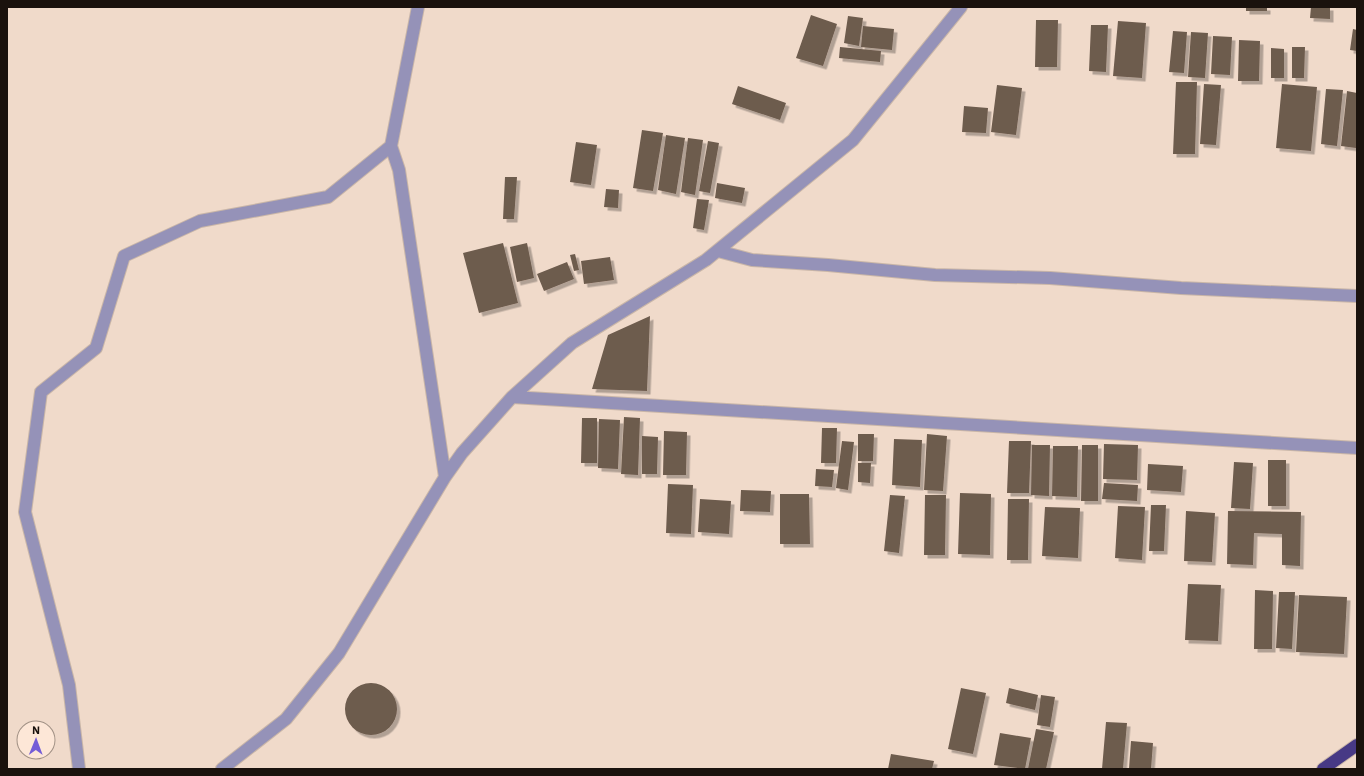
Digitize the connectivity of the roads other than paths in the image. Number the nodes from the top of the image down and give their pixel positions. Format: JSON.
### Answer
{"nodes":[{"id":1,"x":418,"y":7,"type":"edge"},
{"id":2,"x":961,"y":7,"type":"edge"},
{"id":3,"x":391,"y":146,"type":"junction"},
{"id":4,"x":718,"y":251,"type":"junction"},
{"id":5,"x":1357,"y":296,"type":"edge"},
{"id":6,"x":512,"y":397,"type":"junction"},
{"id":7,"x":1357,"y":448,"type":"edge"},
{"id":8,"x":445,"y":476,"type":"junction"},
{"id":9,"x":1357,"y":745,"type":"edge"},
{"id":10,"x":79,"y":769,"type":"edge"},
{"id":11,"x":222,"y":769,"type":"edge"},
{"id":12,"x":1322,"y":769,"type":"edge"}],
"edges":[{"from":1,"to":3,"type":"street"},
{"from":2,"to":4,"type":"street"},
{"from":3,"to":8,"type":"street"},
{"from":3,"to":10,"type":"street"},
{"from":4,"to":5,"type":"street"},
{"from":4,"to":6,"type":"street"},
{"from":6,"to":7,"type":"street"},
{"from":6,"to":8,"type":"street"},
{"from":8,"to":11,"type":"street"},
{"from":9,"to":12,"type":"highway"}]}
